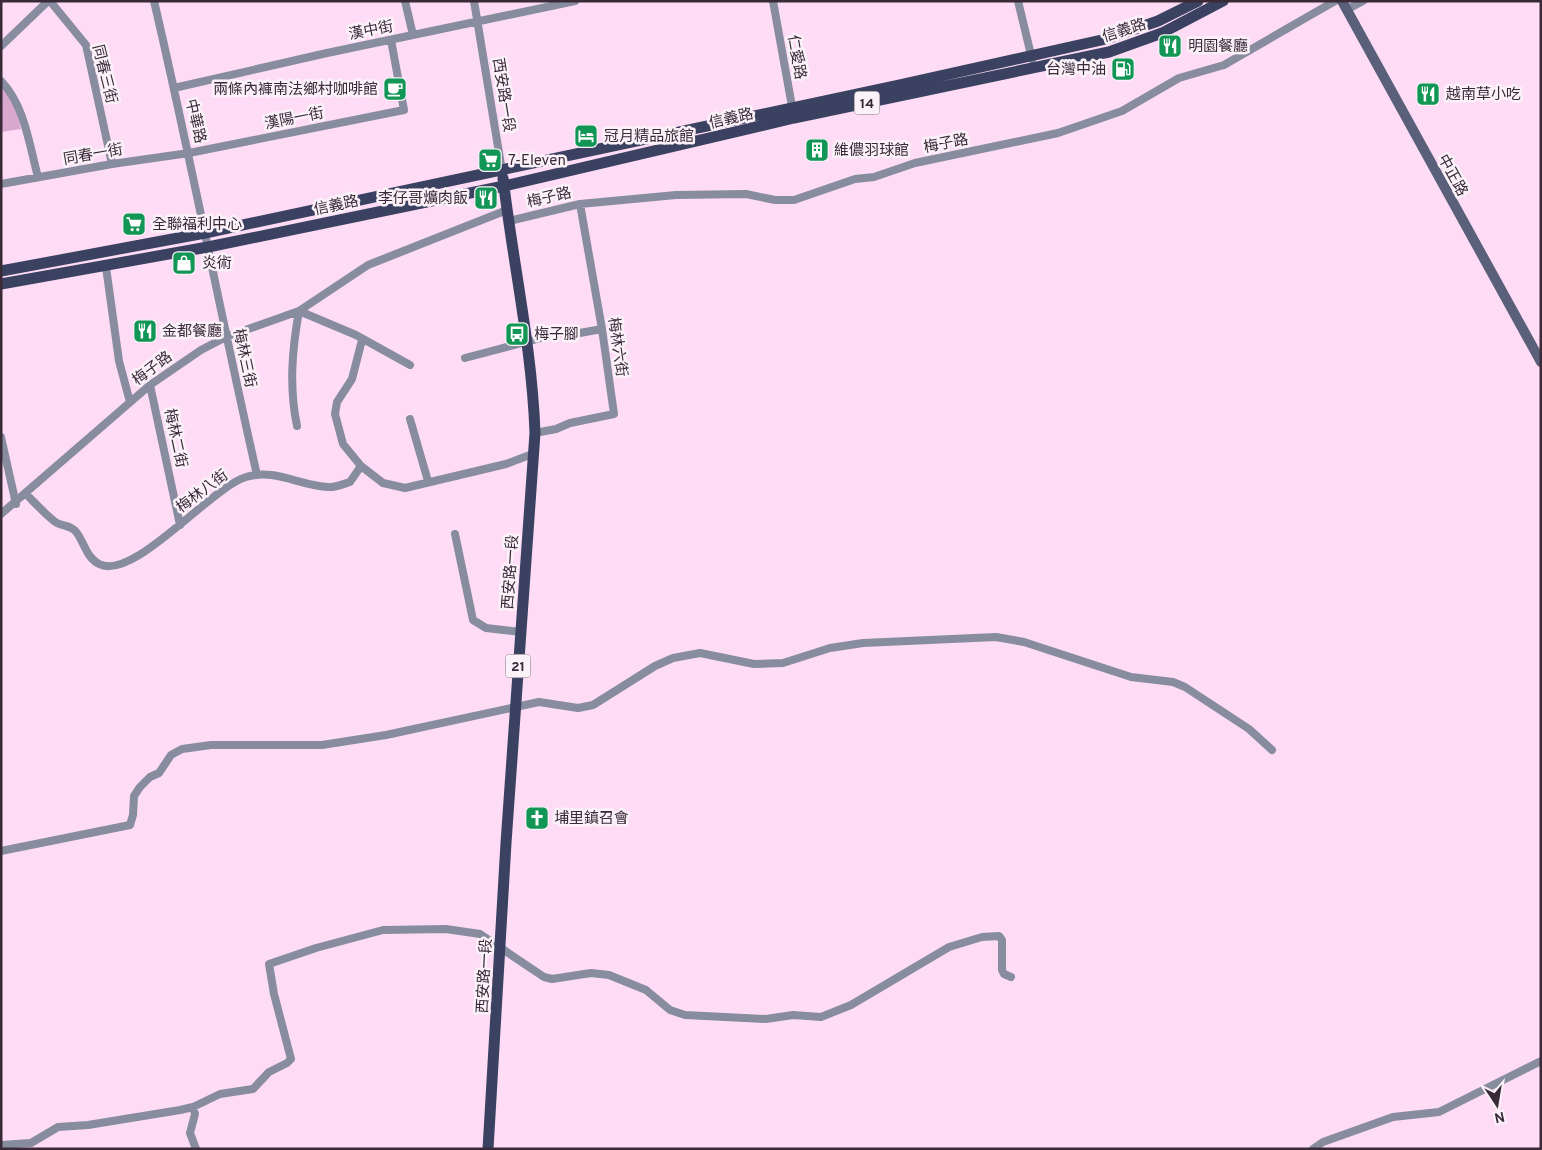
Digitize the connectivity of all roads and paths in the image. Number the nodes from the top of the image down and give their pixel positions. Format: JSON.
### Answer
{"nodes":[{"id":1,"x":49,"y":1,"type":"edge"},
{"id":2,"x":154,"y":1,"type":"edge"},
{"id":3,"x":405,"y":1,"type":"edge"},
{"id":4,"x":474,"y":1,"type":"edge"},
{"id":5,"x":575,"y":1,"type":"edge"},
{"id":6,"x":773,"y":1,"type":"edge"},
{"id":7,"x":1018,"y":1,"type":"edge"},
{"id":8,"x":1198,"y":1,"type":"edge"},
{"id":9,"x":1223,"y":1,"type":"edge"},
{"id":10,"x":1335,"y":1,"type":"edge"},
{"id":11,"x":1363,"y":1,"type":"edge"},
{"id":12,"x":1344,"y":6,"type":"edge"},
{"id":13,"x":478,"y":22,"type":"junction"},
{"id":14,"x":413,"y":35,"type":"junction"},
{"id":15,"x":391,"y":40,"type":"junction"},
{"id":16,"x":1,"y":46,"type":"edge"},
{"id":17,"x":1031,"y":55,"type":"junction"},
{"id":18,"x":1034,"y":68,"type":"junction"},
{"id":19,"x":1,"y":81,"type":"edge"},
{"id":20,"x":174,"y":88,"type":"junction"},
{"id":21,"x":792,"y":106,"type":"junction"},
{"id":22,"x":794,"y":118,"type":"junction"},
{"id":23,"x":189,"y":153,"type":"junction"},
{"id":24,"x":112,"y":164,"type":"junction"},
{"id":25,"x":502,"y":172,"type":"junction"},
{"id":26,"x":38,"y":177,"type":"junction"},
{"id":27,"x":1,"y":184,"type":"edge"},
{"id":28,"x":504,"y":186,"type":"junction"},
{"id":29,"x":580,"y":204,"type":"junction"},
{"id":30,"x":508,"y":215,"type":"junction"},
{"id":31,"x":205,"y":233,"type":"junction"},
{"id":32,"x":208,"y":247,"type":"junction"},
{"id":33,"x":106,"y":267,"type":"junction"},
{"id":34,"x":1,"y":271,"type":"edge"},
{"id":35,"x":1,"y":284,"type":"edge"},
{"id":36,"x":299,"y":311,"type":"junction"},
{"id":37,"x":602,"y":329,"type":"junction"},
{"id":38,"x":226,"y":337,"type":"junction"},
{"id":39,"x":362,"y":340,"type":"junction"},
{"id":40,"x":527,"y":340,"type":"junction"},
{"id":41,"x":466,"y":358,"type":"dead end"},
{"id":42,"x":1541,"y":362,"type":"edge"},
{"id":43,"x":410,"y":365,"type":"dead end"},
{"id":44,"x":150,"y":385,"type":"junction"},
{"id":45,"x":130,"y":402,"type":"junction"},
{"id":46,"x":410,"y":419,"type":"dead end"},
{"id":47,"x":297,"y":426,"type":"dead end"},
{"id":48,"x":535,"y":433,"type":"junction"},
{"id":49,"x":1,"y":437,"type":"edge"},
{"id":50,"x":534,"y":454,"type":"junction"},
{"id":51,"x":360,"y":466,"type":"junction"},
{"id":52,"x":257,"y":475,"type":"junction"},
{"id":53,"x":428,"y":481,"type":"junction"},
{"id":54,"x":26,"y":494,"type":"junction"},
{"id":55,"x":16,"y":504,"type":"junction"},
{"id":56,"x":1,"y":514,"type":"edge"},
{"id":57,"x":180,"y":525,"type":"junction"},
{"id":58,"x":455,"y":534,"type":"dead end"},
{"id":59,"x":521,"y":632,"type":"junction"},
{"id":60,"x":515,"y":708,"type":"junction"},
{"id":61,"x":1272,"y":750,"type":"dead end"},
{"id":62,"x":1,"y":851,"type":"edge"},
{"id":63,"x":500,"y":947,"type":"junction"},
{"id":64,"x":1011,"y":977,"type":"dead end"},
{"id":65,"x":1541,"y":1061,"type":"edge"},
{"id":66,"x":193,"y":1107,"type":"junction"},
{"id":67,"x":1,"y":1145,"type":"edge"},
{"id":68,"x":196,"y":1149,"type":"edge"},
{"id":69,"x":488,"y":1149,"type":"edge"},
{"id":70,"x":1312,"y":1149,"type":"edge"}],
"edges":[{"from":1,"to":16,"type":"street"},
{"from":1,"to":24,"type":"street","name":"同春三街"},
{"from":2,"to":20,"type":"street","name":"中華路"},
{"from":3,"to":14,"type":"street"},
{"from":4,"to":13,"type":"street","name":"西安路一段"},
{"from":5,"to":13,"type":"street","name":"漢中街"},
{"from":6,"to":21,"type":"street","name":"仁愛路"},
{"from":7,"to":17,"type":"street"},
{"from":8,"to":17,"type":"main road","name":"信義路","number":"14"},
{"from":9,"to":18,"type":"main road","name":"信義路","number":"14"},
{"from":10,"to":29,"type":"street","name":"梅子路"},
{"from":11,"to":12,"type":"street"},
{"from":12,"to":42,"type":"street","name":"中正路"},
{"from":13,"to":14,"type":"street","name":"漢中街"},
{"from":13,"to":25,"type":"street","name":"西安路一段"},
{"from":14,"to":15,"type":"street","name":"漢中街"},
{"from":15,"to":20,"type":"street","name":"漢中街"},
{"from":15,"to":23,"type":"street","name":"漢陽一街"},
{"from":17,"to":18,"type":"street"},
{"from":17,"to":21,"type":"main road","name":"信義路","number":"14"},
{"from":18,"to":22,"type":"main road","name":"信義路","number":"14"},
{"from":19,"to":26,"type":"street"},
{"from":20,"to":23,"type":"street","name":"中華路"},
{"from":21,"to":22,"type":"street","name":"仁愛路"},
{"from":21,"to":25,"type":"main road","name":"信義路","number":"14"},
{"from":22,"to":28,"type":"main road","name":"信義路","number":"14"},
{"from":23,"to":24,"type":"street","name":"同春一街"},
{"from":23,"to":31,"type":"street","name":"中華路"},
{"from":24,"to":26,"type":"street","name":"同春一街"},
{"from":25,"to":28,"type":"main road","name":"西安路一段","number":"21"},
{"from":25,"to":31,"type":"main road","name":"信義路","number":"14"},
{"from":26,"to":27,"type":"street","name":"同春一街"},
{"from":28,"to":30,"type":"main road","name":"西安路一段","number":"21"},
{"from":28,"to":32,"type":"main road","name":"信義路","number":"14"},
{"from":29,"to":30,"type":"street","name":"梅子路"},
{"from":29,"to":37,"type":"street","name":"梅林六街"},
{"from":30,"to":36,"type":"street","name":"梅子路"},
{"from":30,"to":40,"type":"main road","name":"西安路一段","number":"21"},
{"from":31,"to":32,"type":"street","name":"中華路"},
{"from":31,"to":34,"type":"main road","name":"信義路","number":"14"},
{"from":32,"to":33,"type":"main road","name":"信義路","number":"14"},
{"from":32,"to":38,"type":"street","name":"梅林三街"},
{"from":33,"to":35,"type":"main road","name":"信義路","number":"14"},
{"from":33,"to":45,"type":"street"},
{"from":36,"to":38,"type":"street","name":"梅子路"},
{"from":36,"to":39,"type":"street"},
{"from":36,"to":47,"type":"street"},
{"from":37,"to":40,"type":"street"},
{"from":37,"to":48,"type":"street","name":"梅林六街"},
{"from":38,"to":44,"type":"street","name":"梅子路"},
{"from":38,"to":52,"type":"street","name":"梅林三街"},
{"from":39,"to":43,"type":"street"},
{"from":39,"to":51,"type":"street"},
{"from":40,"to":41,"type":"street"},
{"from":40,"to":48,"type":"main road","name":"西安路一段","number":"21"},
{"from":44,"to":45,"type":"street","name":"梅子路"},
{"from":44,"to":57,"type":"street","name":"梅林二街"},
{"from":45,"to":54,"type":"street","name":"梅子路"},
{"from":46,"to":53,"type":"street"},
{"from":48,"to":50,"type":"main road","name":"西安路一段","number":"21"},
{"from":49,"to":55,"type":"street"},
{"from":50,"to":53,"type":"street"},
{"from":50,"to":59,"type":"main road","name":"西安路一段","number":"21"},
{"from":51,"to":52,"type":"street","name":"梅林八街"},
{"from":51,"to":53,"type":"street"},
{"from":52,"to":57,"type":"street","name":"梅林八街"},
{"from":54,"to":55,"type":"street","name":"梅子路"},
{"from":54,"to":57,"type":"street","name":"梅林八街"},
{"from":55,"to":56,"type":"street","name":"梅子路"},
{"from":58,"to":59,"type":"street"},
{"from":59,"to":60,"type":"main road","name":"西安路一段","number":"21"},
{"from":60,"to":61,"type":"street"},
{"from":60,"to":62,"type":"street"},
{"from":60,"to":63,"type":"main road","name":"西安路一段","number":"21"},
{"from":63,"to":64,"type":"street"},
{"from":63,"to":66,"type":"street"},
{"from":63,"to":69,"type":"main road","name":"西安路一段","number":"21"},
{"from":65,"to":70,"type":"street"},
{"from":66,"to":67,"type":"street"},
{"from":66,"to":68,"type":"street"}]}
